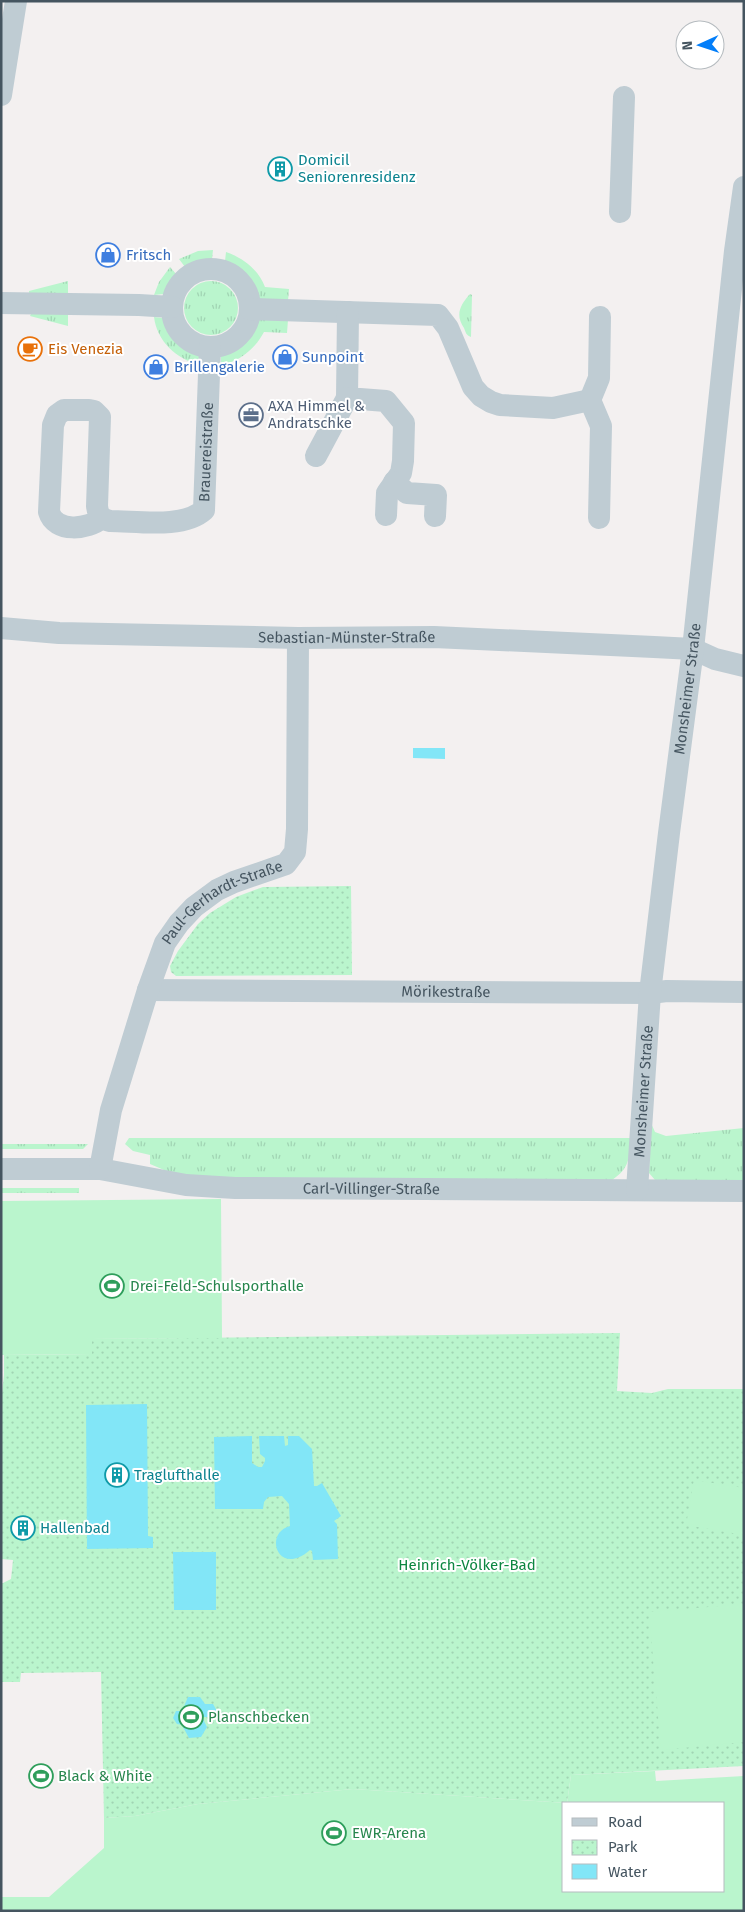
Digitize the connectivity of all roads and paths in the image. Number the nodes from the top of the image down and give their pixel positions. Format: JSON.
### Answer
{"nodes":[{"id":1,"x":16,"y":1,"type":"edge"},
{"id":2,"x":1,"y":95,"type":"edge"},
{"id":3,"x":624,"y":97,"type":"dead end"},
{"id":4,"x":744,"y":187,"type":"edge"},
{"id":5,"x":620,"y":212,"type":"dead end"},
{"id":6,"x":739,"y":253,"type":"edge"},
{"id":7,"x":1,"y":303,"type":"edge"},
{"id":8,"x":172,"y":307,"type":"junction"},
{"id":9,"x":250,"y":309,"type":"junction"},
{"id":10,"x":348,"y":312,"type":"junction"},
{"id":11,"x":600,"y":317,"type":"dead end"},
{"id":12,"x":210,"y":347,"type":"junction"},
{"id":13,"x":346,"y":398,"type":"junction"},
{"id":14,"x":590,"y":400,"type":"junction"},
{"id":15,"x":316,"y":456,"type":"dead end"},
{"id":16,"x":394,"y":482,"type":"junction"},
{"id":17,"x":386,"y":515,"type":"dead end"},
{"id":18,"x":435,"y":516,"type":"dead end"},
{"id":19,"x":102,"y":518,"type":"junction"},
{"id":20,"x":599,"y":518,"type":"dead end"},
{"id":21,"x":1,"y":628,"type":"edge"},
{"id":22,"x":298,"y":638,"type":"junction"},
{"id":23,"x":693,"y":650,"type":"junction"},
{"id":24,"x":744,"y":666,"type":"edge"},
{"id":25,"x":148,"y":990,"type":"junction"},
{"id":26,"x":744,"y":992,"type":"edge"},
{"id":27,"x":650,"y":994,"type":"junction"},
{"id":28,"x":100,"y":1168,"type":"junction"},
{"id":29,"x":1,"y":1169,"type":"edge"},
{"id":30,"x":637,"y":1190,"type":"junction"},
{"id":31,"x":744,"y":1191,"type":"edge"}],
"edges":[{"from":1,"to":2,"type":"street"},
{"from":3,"to":5,"type":"street"},
{"from":4,"to":6,"type":"street","name":"Monsheimer Straße"},
{"from":6,"to":23,"type":"street","name":"Monsheimer Straße"},
{"from":7,"to":8,"type":"street"},
{"from":8,"to":9,"type":"street"},
{"from":8,"to":12,"type":"street"},
{"from":9,"to":10,"type":"street"},
{"from":9,"to":12,"type":"street"},
{"from":10,"to":13,"type":"street"},
{"from":10,"to":14,"type":"street"},
{"from":11,"to":14,"type":"street"},
{"from":12,"to":19,"type":"street","name":"Brauereistraße"},
{"from":13,"to":15,"type":"street"},
{"from":13,"to":16,"type":"street"},
{"from":14,"to":20,"type":"street"},
{"from":16,"to":17,"type":"street"},
{"from":16,"to":18,"type":"street"},
{"from":19,"to":19,"type":"street","name":"Brauereistraße"},
{"from":21,"to":22,"type":"street","name":"Sebastian-Münster-Straße"},
{"from":22,"to":23,"type":"street","name":"Sebastian-Münster-Straße"},
{"from":22,"to":25,"type":"street","name":"Paul-Gerhardt-Straße"},
{"from":23,"to":24,"type":"street","name":"Sebastian-Münster-Straße"},
{"from":23,"to":27,"type":"street","name":"Monsheimer Straße"},
{"from":25,"to":27,"type":"street","name":"Mörikestraße"},
{"from":25,"to":28,"type":"street","name":"Paul-Gerhardt-Straße"},
{"from":26,"to":27,"type":"street","name":"Mörikestraße"},
{"from":27,"to":30,"type":"street","name":"Monsheimer Straße"},
{"from":28,"to":29,"type":"street","name":"Carl-Villinger-Straße"},
{"from":28,"to":30,"type":"street","name":"Carl-Villinger-Straße"},
{"from":30,"to":31,"type":"street","name":"Carl-Villinger-Straße"}]}
